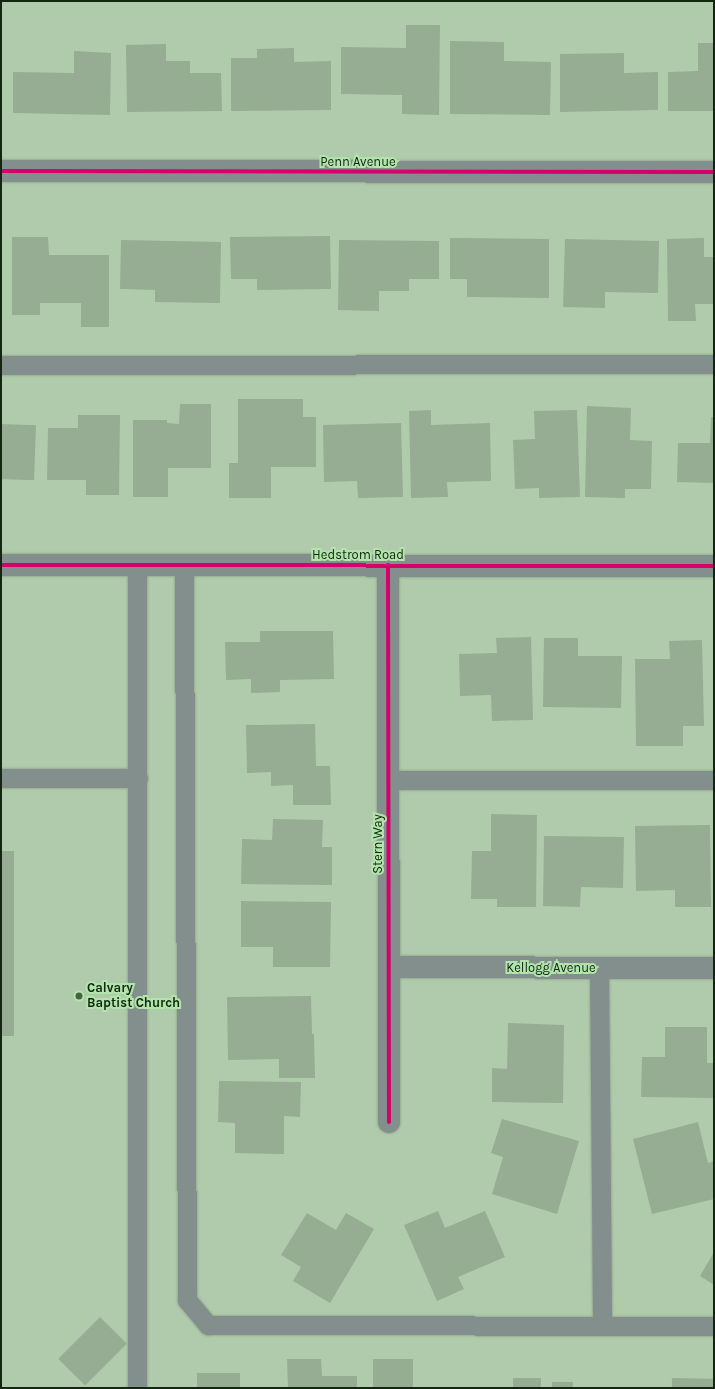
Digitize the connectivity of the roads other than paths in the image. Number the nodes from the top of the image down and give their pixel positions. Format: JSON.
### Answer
{"nodes":[{"id":1,"x":1,"y":171,"type":"edge"},
{"id":2,"x":714,"y":172,"type":"edge"},
{"id":3,"x":714,"y":364,"type":"edge"},
{"id":4,"x":1,"y":365,"type":"edge"},
{"id":5,"x":1,"y":565,"type":"edge"},
{"id":6,"x":137,"y":565,"type":"junction"},
{"id":7,"x":184,"y":565,"type":"junction"},
{"id":8,"x":388,"y":565,"type":"junction"},
{"id":9,"x":714,"y":566,"type":"edge"},
{"id":10,"x":1,"y":778,"type":"edge"},
{"id":11,"x":138,"y":778,"type":"junction"},
{"id":12,"x":388,"y":780,"type":"junction"},
{"id":13,"x":714,"y":780,"type":"edge"},
{"id":14,"x":389,"y":967,"type":"junction"},
{"id":15,"x":599,"y":968,"type":"junction"},
{"id":16,"x":714,"y":968,"type":"edge"},
{"id":17,"x":389,"y":1122,"type":"dead end"},
{"id":18,"x":602,"y":1326,"type":"junction"},
{"id":19,"x":714,"y":1326,"type":"edge"},
{"id":20,"x":137,"y":1388,"type":"edge"}],
"edges":[{"from":1,"to":2,"type":"street","name":"Penn Avenue"},
{"from":3,"to":4,"type":"lane"},
{"from":5,"to":6,"type":"street","name":"Hedstrom Road"},
{"from":6,"to":7,"type":"street","name":"Hedstrom Road"},
{"from":6,"to":11,"type":"lane"},
{"from":7,"to":8,"type":"street","name":"Hedstrom Road"},
{"from":7,"to":18,"type":"lane"},
{"from":8,"to":9,"type":"street","name":"Hedstrom Road"},
{"from":8,"to":12,"type":"street","name":"Stern Way"},
{"from":10,"to":11,"type":"lane"},
{"from":11,"to":20,"type":"lane"},
{"from":12,"to":13,"type":"lane"},
{"from":12,"to":14,"type":"street","name":"Stern Way"},
{"from":14,"to":15,"type":"street","name":"Kellogg Avenue"},
{"from":14,"to":17,"type":"street","name":"Stern Way"},
{"from":15,"to":16,"type":"street","name":"Kellogg Avenue"},
{"from":15,"to":18,"type":"lane"},
{"from":18,"to":19,"type":"lane"}]}
